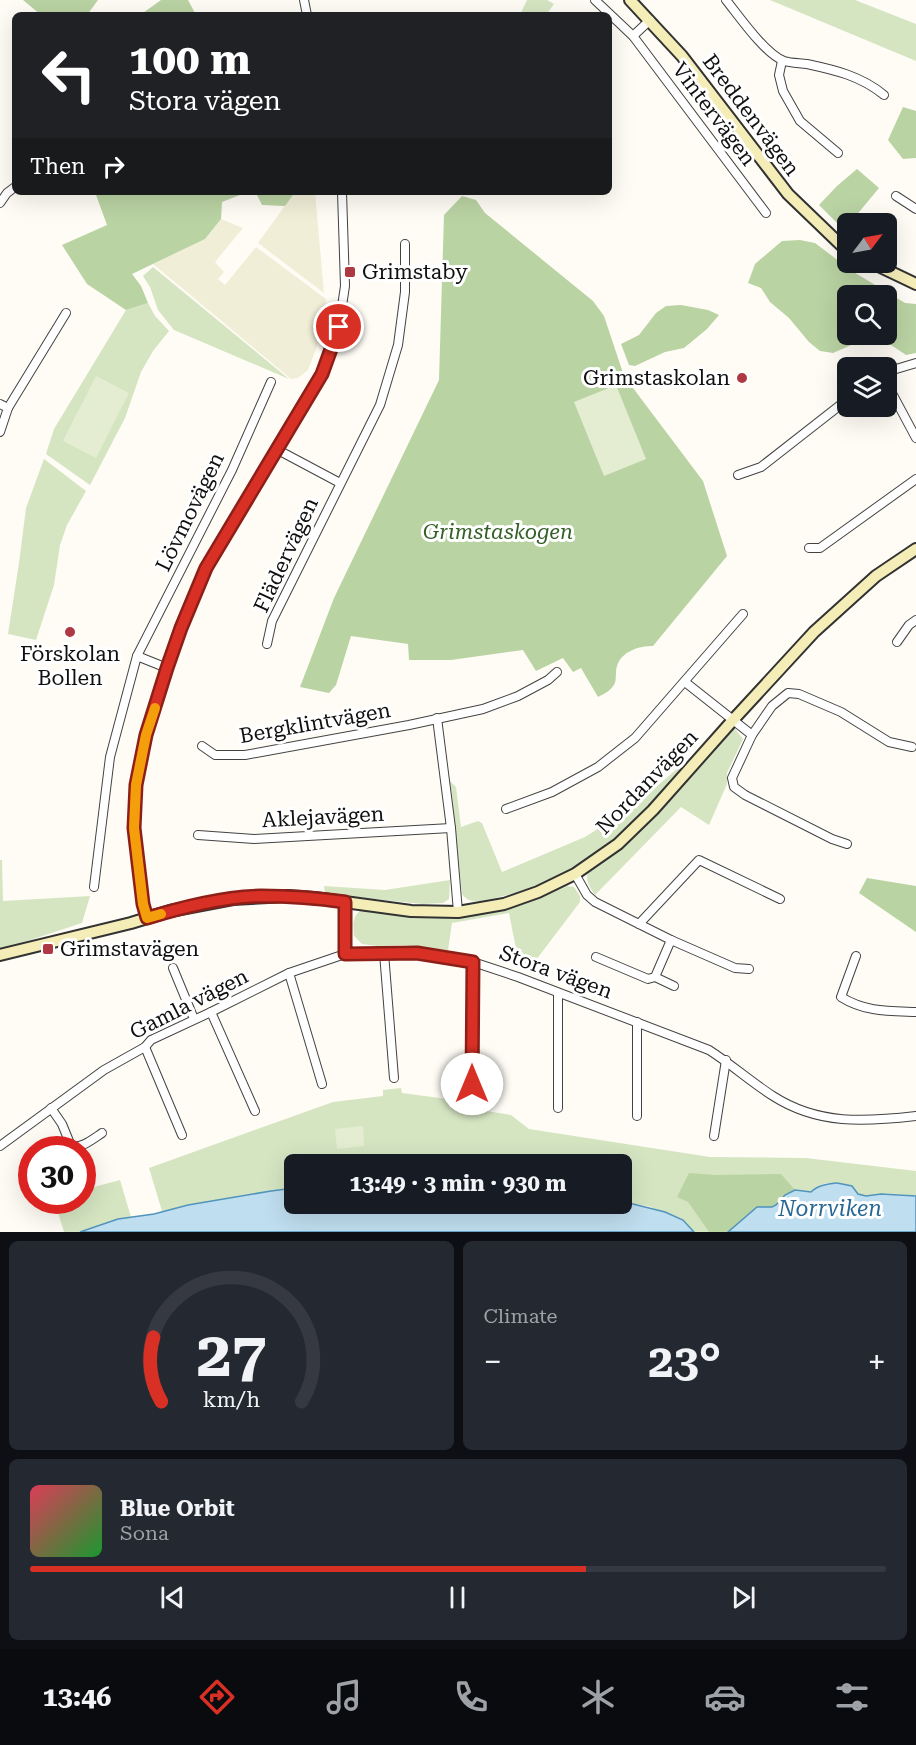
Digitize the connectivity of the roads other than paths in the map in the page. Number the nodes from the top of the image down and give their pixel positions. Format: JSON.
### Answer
{"nodes":[{"id":1,"x":596,"y":0,"type":"edge"},
{"id":2,"x":630,"y":0,"type":"edge"},
{"id":3,"x":726,"y":0,"type":"edge"},
{"id":4,"x":608,"y":12,"type":"edge"},
{"id":5,"x":612,"y":16,"type":"edge"},
{"id":6,"x":650,"y":20,"type":"junction"},
{"id":7,"x":633,"y":36,"type":"junction"},
{"id":8,"x":782,"y":60,"type":"junction"},
{"id":9,"x":884,"y":95,"type":"dead end"},
{"id":10,"x":838,"y":153,"type":"dead end"},
{"id":11,"x":12,"y":189,"type":"edge"},
{"id":12,"x":342,"y":195,"type":"edge"},
{"id":13,"x":896,"y":196,"type":"dead end"},
{"id":14,"x":0,"y":203,"type":"edge"},
{"id":15,"x":916,"y":209,"type":"edge"},
{"id":16,"x":766,"y":213,"type":"dead end"},
{"id":17,"x":837,"y":240,"type":"edge"},
{"id":18,"x":405,"y":244,"type":"dead end"},
{"id":19,"x":893,"y":273,"type":"edge"},
{"id":20,"x":916,"y":284,"type":"edge"},
{"id":21,"x":66,"y":313,"type":"dead end"},
{"id":22,"x":916,"y":363,"type":"edge"},
{"id":23,"x":897,"y":369,"type":"edge"},
{"id":24,"x":271,"y":382,"type":"dead end"},
{"id":25,"x":897,"y":403,"type":"edge"},
{"id":26,"x":0,"y":404,"type":"edge"},
{"id":27,"x":8,"y":408,"type":"junction"},
{"id":28,"x":837,"y":408,"type":"edge"},
{"id":29,"x":0,"y":432,"type":"edge"},
{"id":30,"x":916,"y":438,"type":"edge"},
{"id":31,"x":278,"y":450,"type":"junction"},
{"id":32,"x":738,"y":475,"type":"dead end"},
{"id":33,"x":916,"y":479,"type":"edge"},
{"id":34,"x":340,"y":483,"type":"junction"},
{"id":35,"x":809,"y":548,"type":"dead end"},
{"id":36,"x":916,"y":549,"type":"edge"},
{"id":37,"x":743,"y":614,"type":"dead end"},
{"id":38,"x":916,"y":620,"type":"edge"},
{"id":39,"x":897,"y":642,"type":"dead end"},
{"id":40,"x":267,"y":644,"type":"dead end"},
{"id":41,"x":137,"y":656,"type":"junction"},
{"id":42,"x":167,"y":668,"type":"junction"},
{"id":43,"x":557,"y":672,"type":"dead end"},
{"id":44,"x":685,"y":682,"type":"junction"},
{"id":45,"x":437,"y":718,"type":"junction"},
{"id":46,"x":733,"y":720,"type":"junction"},
{"id":47,"x":752,"y":735,"type":"junction"},
{"id":48,"x":202,"y":746,"type":"dead end"},
{"id":49,"x":912,"y":747,"type":"dead end"},
{"id":50,"x":506,"y":809,"type":"dead end"},
{"id":51,"x":451,"y":828,"type":"junction"},
{"id":52,"x":198,"y":835,"type":"dead end"},
{"id":53,"x":848,"y":843,"type":"dead end"},
{"id":54,"x":575,"y":874,"type":"junction"},
{"id":55,"x":94,"y":887,"type":"dead end"},
{"id":56,"x":780,"y":899,"type":"dead end"},
{"id":57,"x":345,"y":902,"type":"junction"},
{"id":58,"x":458,"y":912,"type":"junction"},
{"id":59,"x":147,"y":918,"type":"junction"},
{"id":60,"x":639,"y":924,"type":"junction"},
{"id":61,"x":671,"y":940,"type":"junction"},
{"id":62,"x":384,"y":953,"type":"junction"},
{"id":63,"x":0,"y":954,"type":"edge"},
{"id":64,"x":345,"y":954,"type":"junction"},
{"id":65,"x":856,"y":956,"type":"dead end"},
{"id":66,"x":596,"y":957,"type":"dead end"},
{"id":67,"x":473,"y":962,"type":"junction"},
{"id":68,"x":173,"y":968,"type":"dead end"},
{"id":69,"x":749,"y":969,"type":"dead end"},
{"id":70,"x":289,"y":973,"type":"junction"},
{"id":71,"x":655,"y":977,"type":"junction"},
{"id":72,"x":674,"y":986,"type":"dead end"},
{"id":73,"x":558,"y":993,"type":"junction"},
{"id":74,"x":211,"y":1012,"type":"junction"},
{"id":75,"x":916,"y":1012,"type":"edge"},
{"id":76,"x":194,"y":1019,"type":"junction"},
{"id":77,"x":637,"y":1022,"type":"junction"},
{"id":78,"x":145,"y":1047,"type":"junction"},
{"id":79,"x":726,"y":1060,"type":"junction"},
{"id":80,"x":394,"y":1078,"type":"dead end"},
{"id":81,"x":322,"y":1084,"type":"dead end"},
{"id":82,"x":472,"y":1084,"type":"dead end"},
{"id":83,"x":51,"y":1108,"type":"junction"},
{"id":84,"x":558,"y":1108,"type":"dead end"},
{"id":85,"x":255,"y":1111,"type":"dead end"},
{"id":86,"x":637,"y":1116,"type":"dead end"},
{"id":87,"x":916,"y":1116,"type":"edge"},
{"id":88,"x":102,"y":1133,"type":"dead end"},
{"id":89,"x":182,"y":1135,"type":"dead end"},
{"id":90,"x":714,"y":1136,"type":"dead end"},
{"id":91,"x":0,"y":1146,"type":"edge"}],
"edges":[{"from":1,"to":4,"type":"street","name":"Vintervägen"},
{"from":2,"to":6,"type":"street","name":"Breddenvägen"},
{"from":3,"to":8,"type":"street"},
{"from":5,"to":7,"type":"street","name":"Vintervägen"},
{"from":6,"to":7,"type":"street"},
{"from":6,"to":17,"type":"street","name":"Breddenvägen"},
{"from":7,"to":16,"type":"street","name":"Vintervägen"},
{"from":8,"to":9,"type":"street"},
{"from":8,"to":10,"type":"street"},
{"from":11,"to":14,"type":"street"},
{"from":12,"to":31,"type":"street"},
{"from":13,"to":15,"type":"street"},
{"from":18,"to":34,"type":"street","name":"Flädervägen"},
{"from":19,"to":20,"type":"street"},
{"from":21,"to":27,"type":"street"},
{"from":22,"to":23,"type":"street"},
{"from":24,"to":41,"type":"street","name":"Lövmovägen"},
{"from":25,"to":30,"type":"street"},
{"from":26,"to":27,"type":"street"},
{"from":27,"to":29,"type":"street"},
{"from":28,"to":32,"type":"street"},
{"from":31,"to":34,"type":"street","name":"Flädervägen"},
{"from":31,"to":42,"type":"street"},
{"from":33,"to":35,"type":"street"},
{"from":34,"to":40,"type":"street","name":"Flädervägen"},
{"from":36,"to":46,"type":"street","name":"Nordanvägen"},
{"from":37,"to":44,"type":"street"},
{"from":38,"to":39,"type":"street"},
{"from":41,"to":42,"type":"street"},
{"from":41,"to":55,"type":"street","name":"Lövmovägen"},
{"from":42,"to":59,"type":"street"},
{"from":43,"to":45,"type":"street","name":"Bergklintvägen"},
{"from":44,"to":46,"type":"street"},
{"from":44,"to":50,"type":"street"},
{"from":45,"to":48,"type":"street","name":"Bergklintvägen"},
{"from":45,"to":51,"type":"street"},
{"from":46,"to":47,"type":"street"},
{"from":46,"to":54,"type":"street","name":"Nordanvägen"},
{"from":47,"to":49,"type":"street"},
{"from":47,"to":53,"type":"street"},
{"from":51,"to":52,"type":"street","name":"Aklejavägen"},
{"from":51,"to":58,"type":"street"},
{"from":54,"to":58,"type":"street","name":"Nordanvägen"},
{"from":54,"to":60,"type":"street"},
{"from":56,"to":60,"type":"street"},
{"from":57,"to":58,"type":"street","name":"Nordanvägen"},
{"from":57,"to":59,"type":"street"},
{"from":57,"to":64,"type":"street"},
{"from":59,"to":63,"type":"street"},
{"from":60,"to":61,"type":"street"},
{"from":61,"to":69,"type":"street"},
{"from":61,"to":71,"type":"street"},
{"from":62,"to":64,"type":"street","name":"Stora vägen"},
{"from":62,"to":67,"type":"street","name":"Stora vägen"},
{"from":62,"to":80,"type":"street"},
{"from":64,"to":70,"type":"street","name":"Gamla vägen"},
{"from":65,"to":75,"type":"street"},
{"from":66,"to":71,"type":"street"},
{"from":67,"to":73,"type":"street","name":"Stora vägen"},
{"from":67,"to":82,"type":"street"},
{"from":68,"to":76,"type":"street"},
{"from":70,"to":74,"type":"street","name":"Gamla vägen"},
{"from":70,"to":81,"type":"street"},
{"from":71,"to":72,"type":"street"},
{"from":73,"to":77,"type":"street","name":"Stora vägen"},
{"from":73,"to":84,"type":"street"},
{"from":74,"to":76,"type":"street","name":"Gamla vägen"},
{"from":74,"to":85,"type":"street"},
{"from":76,"to":78,"type":"street","name":"Gamla vägen"},
{"from":77,"to":79,"type":"street","name":"Stora vägen"},
{"from":77,"to":86,"type":"street"},
{"from":78,"to":83,"type":"street","name":"Gamla vägen"},
{"from":78,"to":89,"type":"street"},
{"from":79,"to":87,"type":"street","name":"Stora vägen"},
{"from":79,"to":90,"type":"street"},
{"from":83,"to":88,"type":"street"},
{"from":83,"to":91,"type":"street","name":"Gamla vägen"}]}
